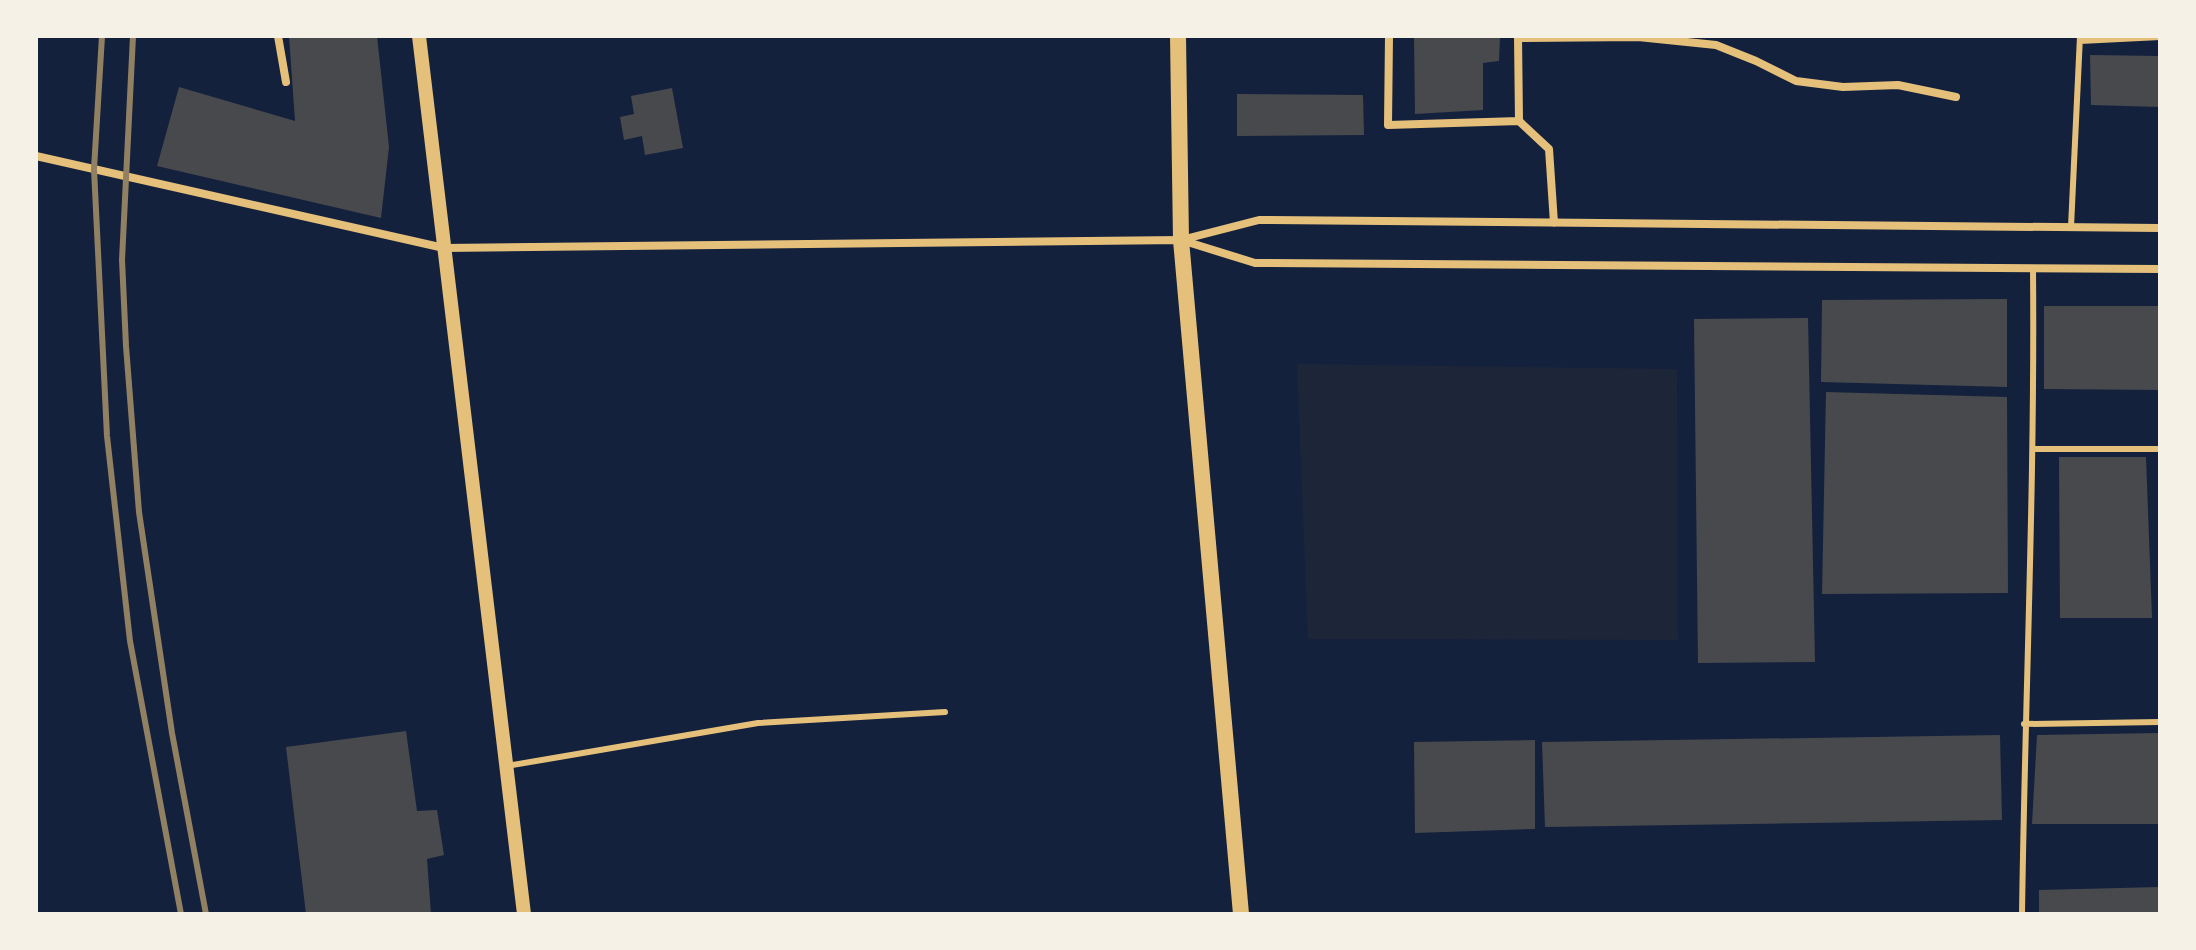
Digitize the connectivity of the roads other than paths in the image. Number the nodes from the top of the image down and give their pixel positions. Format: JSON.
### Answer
{"nodes":[{"id":1,"x":278,"y":36,"type":"edge"},
{"id":2,"x":419,"y":36,"type":"edge"},
{"id":3,"x":1178,"y":36,"type":"edge"},
{"id":4,"x":1389,"y":36,"type":"edge"},
{"id":5,"x":1638,"y":36,"type":"edge"},
{"id":6,"x":1518,"y":37,"type":"edge"},
{"id":7,"x":2160,"y":37,"type":"edge"},
{"id":8,"x":2080,"y":38,"type":"edge"},
{"id":9,"x":286,"y":82,"type":"dead end"},
{"id":10,"x":1956,"y":97,"type":"dead end"},
{"id":11,"x":1519,"y":121,"type":"junction"},
{"id":12,"x":36,"y":156,"type":"edge"},
{"id":13,"x":1554,"y":223,"type":"junction"},
{"id":14,"x":2071,"y":227,"type":"junction"},
{"id":15,"x":2160,"y":228,"type":"edge"},
{"id":16,"x":1181,"y":240,"type":"junction"},
{"id":17,"x":444,"y":248,"type":"junction"},
{"id":18,"x":2033,"y":269,"type":"junction"},
{"id":19,"x":2160,"y":269,"type":"edge"},
{"id":20,"x":2033,"y":449,"type":"junction"},
{"id":21,"x":2160,"y":449,"type":"edge"},
{"id":22,"x":945,"y":712,"type":"dead end"},
{"id":23,"x":2160,"y":722,"type":"edge"},
{"id":24,"x":2024,"y":724,"type":"junction"},
{"id":25,"x":507,"y":766,"type":"junction"},
{"id":26,"x":524,"y":914,"type":"edge"},
{"id":27,"x":1241,"y":914,"type":"edge"},
{"id":28,"x":2022,"y":914,"type":"edge"}],
"edges":[{"from":1,"to":9,"type":"street"},
{"from":2,"to":17,"type":"street"},
{"from":3,"to":16,"type":"main road"},
{"from":4,"to":11,"type":"street"},
{"from":5,"to":6,"type":"street"},
{"from":5,"to":10,"type":"street"},
{"from":6,"to":11,"type":"street"},
{"from":7,"to":8,"type":"lane"},
{"from":8,"to":14,"type":"lane"},
{"from":11,"to":13,"type":"street"},
{"from":12,"to":17,"type":"street"},
{"from":13,"to":14,"type":"street"},
{"from":13,"to":16,"type":"street"},
{"from":14,"to":15,"type":"street"},
{"from":16,"to":17,"type":"street"},
{"from":16,"to":18,"type":"street"},
{"from":16,"to":27,"type":"main road"},
{"from":17,"to":25,"type":"street"},
{"from":18,"to":19,"type":"street"},
{"from":18,"to":20,"type":"lane"},
{"from":20,"to":21,"type":"lane"},
{"from":20,"to":24,"type":"lane"},
{"from":22,"to":25,"type":"lane"},
{"from":23,"to":24,"type":"lane"},
{"from":24,"to":28,"type":"lane"},
{"from":25,"to":26,"type":"street"}]}
